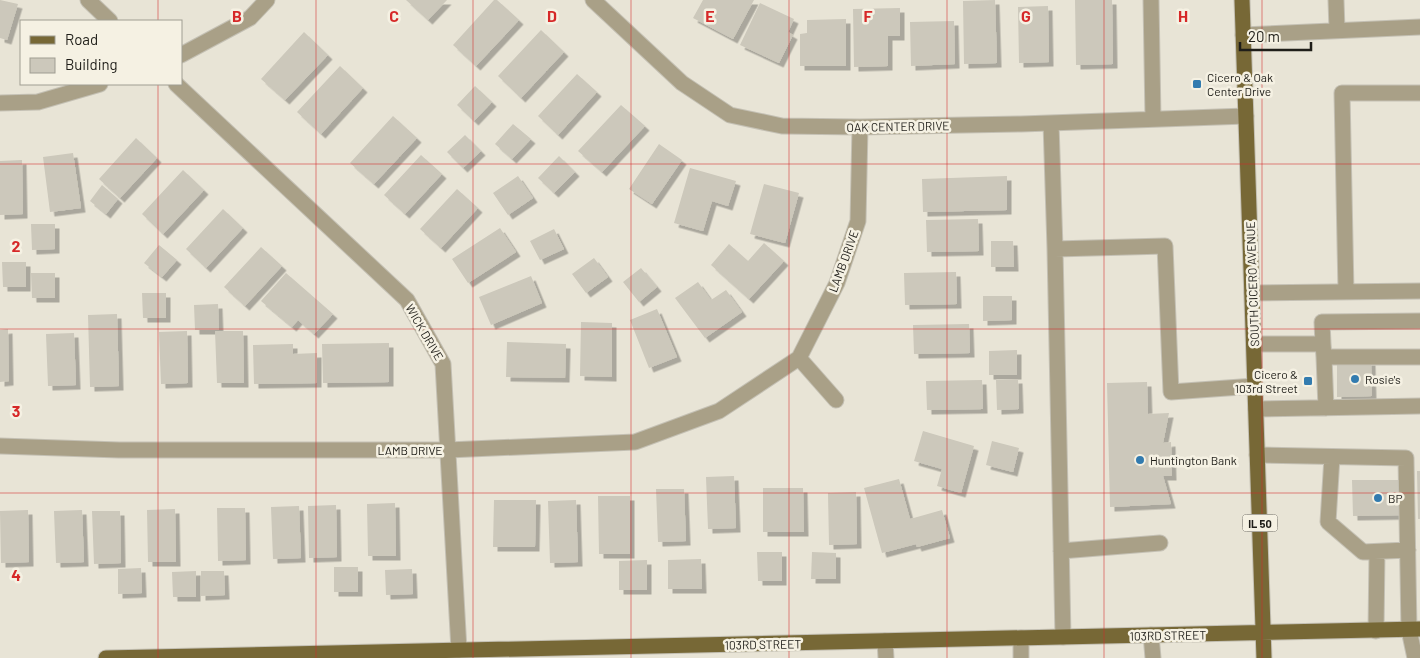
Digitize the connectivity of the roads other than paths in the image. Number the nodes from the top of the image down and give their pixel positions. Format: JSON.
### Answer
{"nodes":[{"id":1,"x":88,"y":0,"type":"edge"},
{"id":2,"x":267,"y":0,"type":"edge"},
{"id":3,"x":593,"y":0,"type":"edge"},
{"id":4,"x":1152,"y":0,"type":"edge"},
{"id":5,"x":1242,"y":0,"type":"edge"},
{"id":6,"x":1336,"y":0,"type":"edge"},
{"id":7,"x":109,"y":20,"type":"edge"},
{"id":8,"x":1420,"y":27,"type":"edge"},
{"id":9,"x":1337,"y":30,"type":"junction"},
{"id":10,"x":1243,"y":35,"type":"junction"},
{"id":11,"x":182,"y":54,"type":"edge"},
{"id":12,"x":97,"y":85,"type":"edge"},
{"id":13,"x":177,"y":85,"type":"edge"},
{"id":14,"x":1420,"y":93,"type":"edge"},
{"id":15,"x":0,"y":103,"type":"edge"},
{"id":16,"x":1246,"y":116,"type":"junction"},
{"id":17,"x":1152,"y":119,"type":"junction"},
{"id":18,"x":1051,"y":123,"type":"junction"},
{"id":19,"x":860,"y":127,"type":"junction"},
{"id":20,"x":1055,"y":249,"type":"junction"},
{"id":21,"x":1420,"y":291,"type":"edge"},
{"id":22,"x":1346,"y":292,"type":"junction"},
{"id":23,"x":1252,"y":294,"type":"junction"},
{"id":24,"x":1420,"y":322,"type":"edge"},
{"id":25,"x":1254,"y":344,"type":"junction"},
{"id":26,"x":1323,"y":351,"type":"junction"},
{"id":27,"x":1420,"y":357,"type":"edge"},
{"id":28,"x":799,"y":358,"type":"junction"},
{"id":29,"x":1255,"y":386,"type":"junction"},
{"id":30,"x":836,"y":400,"type":"dead end"},
{"id":31,"x":1420,"y":406,"type":"edge"},
{"id":32,"x":1326,"y":408,"type":"junction"},
{"id":33,"x":1256,"y":409,"type":"junction"},
{"id":34,"x":0,"y":446,"type":"edge"},
{"id":35,"x":448,"y":450,"type":"junction"},
{"id":36,"x":1257,"y":456,"type":"junction"},
{"id":37,"x":1332,"y":457,"type":"junction"},
{"id":38,"x":1160,"y":543,"type":"dead end"},
{"id":39,"x":1408,"y":550,"type":"junction"},
{"id":40,"x":1061,"y":551,"type":"junction"},
{"id":41,"x":1377,"y":552,"type":"junction"},
{"id":42,"x":1376,"y":630,"type":"junction"},
{"id":43,"x":1414,"y":630,"type":"edge"},
{"id":44,"x":1263,"y":633,"type":"junction"},
{"id":45,"x":1151,"y":635,"type":"junction"},
{"id":46,"x":1063,"y":637,"type":"junction"},
{"id":47,"x":1021,"y":638,"type":"junction"},
{"id":48,"x":885,"y":641,"type":"junction"},
{"id":49,"x":459,"y":650,"type":"junction"},
{"id":50,"x":529,"y":653,"type":"edge"},
{"id":51,"x":174,"y":657,"type":"edge"},
{"id":52,"x":106,"y":658,"type":"edge"},
{"id":53,"x":886,"y":658,"type":"edge"},
{"id":54,"x":1020,"y":658,"type":"edge"},
{"id":55,"x":1153,"y":658,"type":"edge"},
{"id":56,"x":1264,"y":658,"type":"edge"},
{"id":57,"x":1415,"y":658,"type":"edge"}],
"edges":[{"from":1,"to":7,"type":"street"},
{"from":2,"to":11,"type":"street"},
{"from":3,"to":19,"type":"street","name":"OAK CENTER DRIVE"},
{"from":4,"to":17,"type":"street"},
{"from":5,"to":10,"type":"main road","name":"SOUTH CICERO AVENUE","number":"IL 50"},
{"from":6,"to":9,"type":"street"},
{"from":8,"to":9,"type":"street"},
{"from":9,"to":10,"type":"street"},
{"from":10,"to":16,"type":"main road","name":"SOUTH CICERO AVENUE","number":"IL 50"},
{"from":12,"to":15,"type":"street"},
{"from":13,"to":35,"type":"street","name":"WICK DRIVE"},
{"from":14,"to":22,"type":"street"},
{"from":16,"to":17,"type":"street","name":"OAK CENTER DRIVE"},
{"from":16,"to":23,"type":"main road","name":"SOUTH CICERO AVENUE","number":"IL 50"},
{"from":17,"to":18,"type":"street","name":"OAK CENTER DRIVE"},
{"from":18,"to":19,"type":"street","name":"OAK CENTER DRIVE"},
{"from":18,"to":20,"type":"street"},
{"from":19,"to":28,"type":"street","name":"LAMB DRIVE"},
{"from":20,"to":29,"type":"street"},
{"from":20,"to":40,"type":"street"},
{"from":21,"to":22,"type":"street"},
{"from":22,"to":23,"type":"street"},
{"from":23,"to":25,"type":"main road","name":"SOUTH CICERO AVENUE","number":"IL 50"},
{"from":24,"to":26,"type":"street"},
{"from":25,"to":26,"type":"street"},
{"from":25,"to":29,"type":"main road","name":"SOUTH CICERO AVENUE","number":"IL 50"},
{"from":26,"to":27,"type":"street"},
{"from":26,"to":32,"type":"street"},
{"from":28,"to":30,"type":"street"},
{"from":28,"to":35,"type":"street","name":"LAMB DRIVE"},
{"from":29,"to":33,"type":"main road","name":"SOUTH CICERO AVENUE","number":"IL 50"},
{"from":31,"to":32,"type":"street"},
{"from":32,"to":33,"type":"street"},
{"from":33,"to":36,"type":"main road","name":"SOUTH CICERO AVENUE","number":"IL 50"},
{"from":34,"to":35,"type":"street","name":"LAMB DRIVE"},
{"from":35,"to":49,"type":"street","name":"WICK DRIVE"},
{"from":36,"to":37,"type":"street"},
{"from":36,"to":44,"type":"main road","name":"SOUTH CICERO AVENUE","number":"IL 50"},
{"from":37,"to":39,"type":"street"},
{"from":37,"to":41,"type":"street"},
{"from":38,"to":40,"type":"street"},
{"from":39,"to":41,"type":"street"},
{"from":39,"to":43,"type":"street"},
{"from":40,"to":46,"type":"street"},
{"from":41,"to":42,"type":"street"},
{"from":42,"to":43,"type":"main road","name":"103RD STREET"},
{"from":42,"to":44,"type":"main road","name":"103RD STREET"},
{"from":43,"to":57,"type":"street"},
{"from":44,"to":45,"type":"main road","name":"103RD STREET"},
{"from":44,"to":56,"type":"main road","name":"SOUTH CICERO AVENUE","number":"IL 50"},
{"from":45,"to":46,"type":"main road","name":"103RD STREET"},
{"from":45,"to":55,"type":"street"},
{"from":46,"to":47,"type":"main road","name":"103RD STREET"},
{"from":47,"to":48,"type":"main road","name":"103RD STREET"},
{"from":47,"to":54,"type":"street"},
{"from":48,"to":50,"type":"main road","name":"103RD STREET"},
{"from":48,"to":53,"type":"street"},
{"from":49,"to":50,"type":"main road","name":"103RD STREET"},
{"from":49,"to":51,"type":"main road","name":"103RD STREET"},
{"from":51,"to":52,"type":"main road","name":"103RD STREET"}]}
